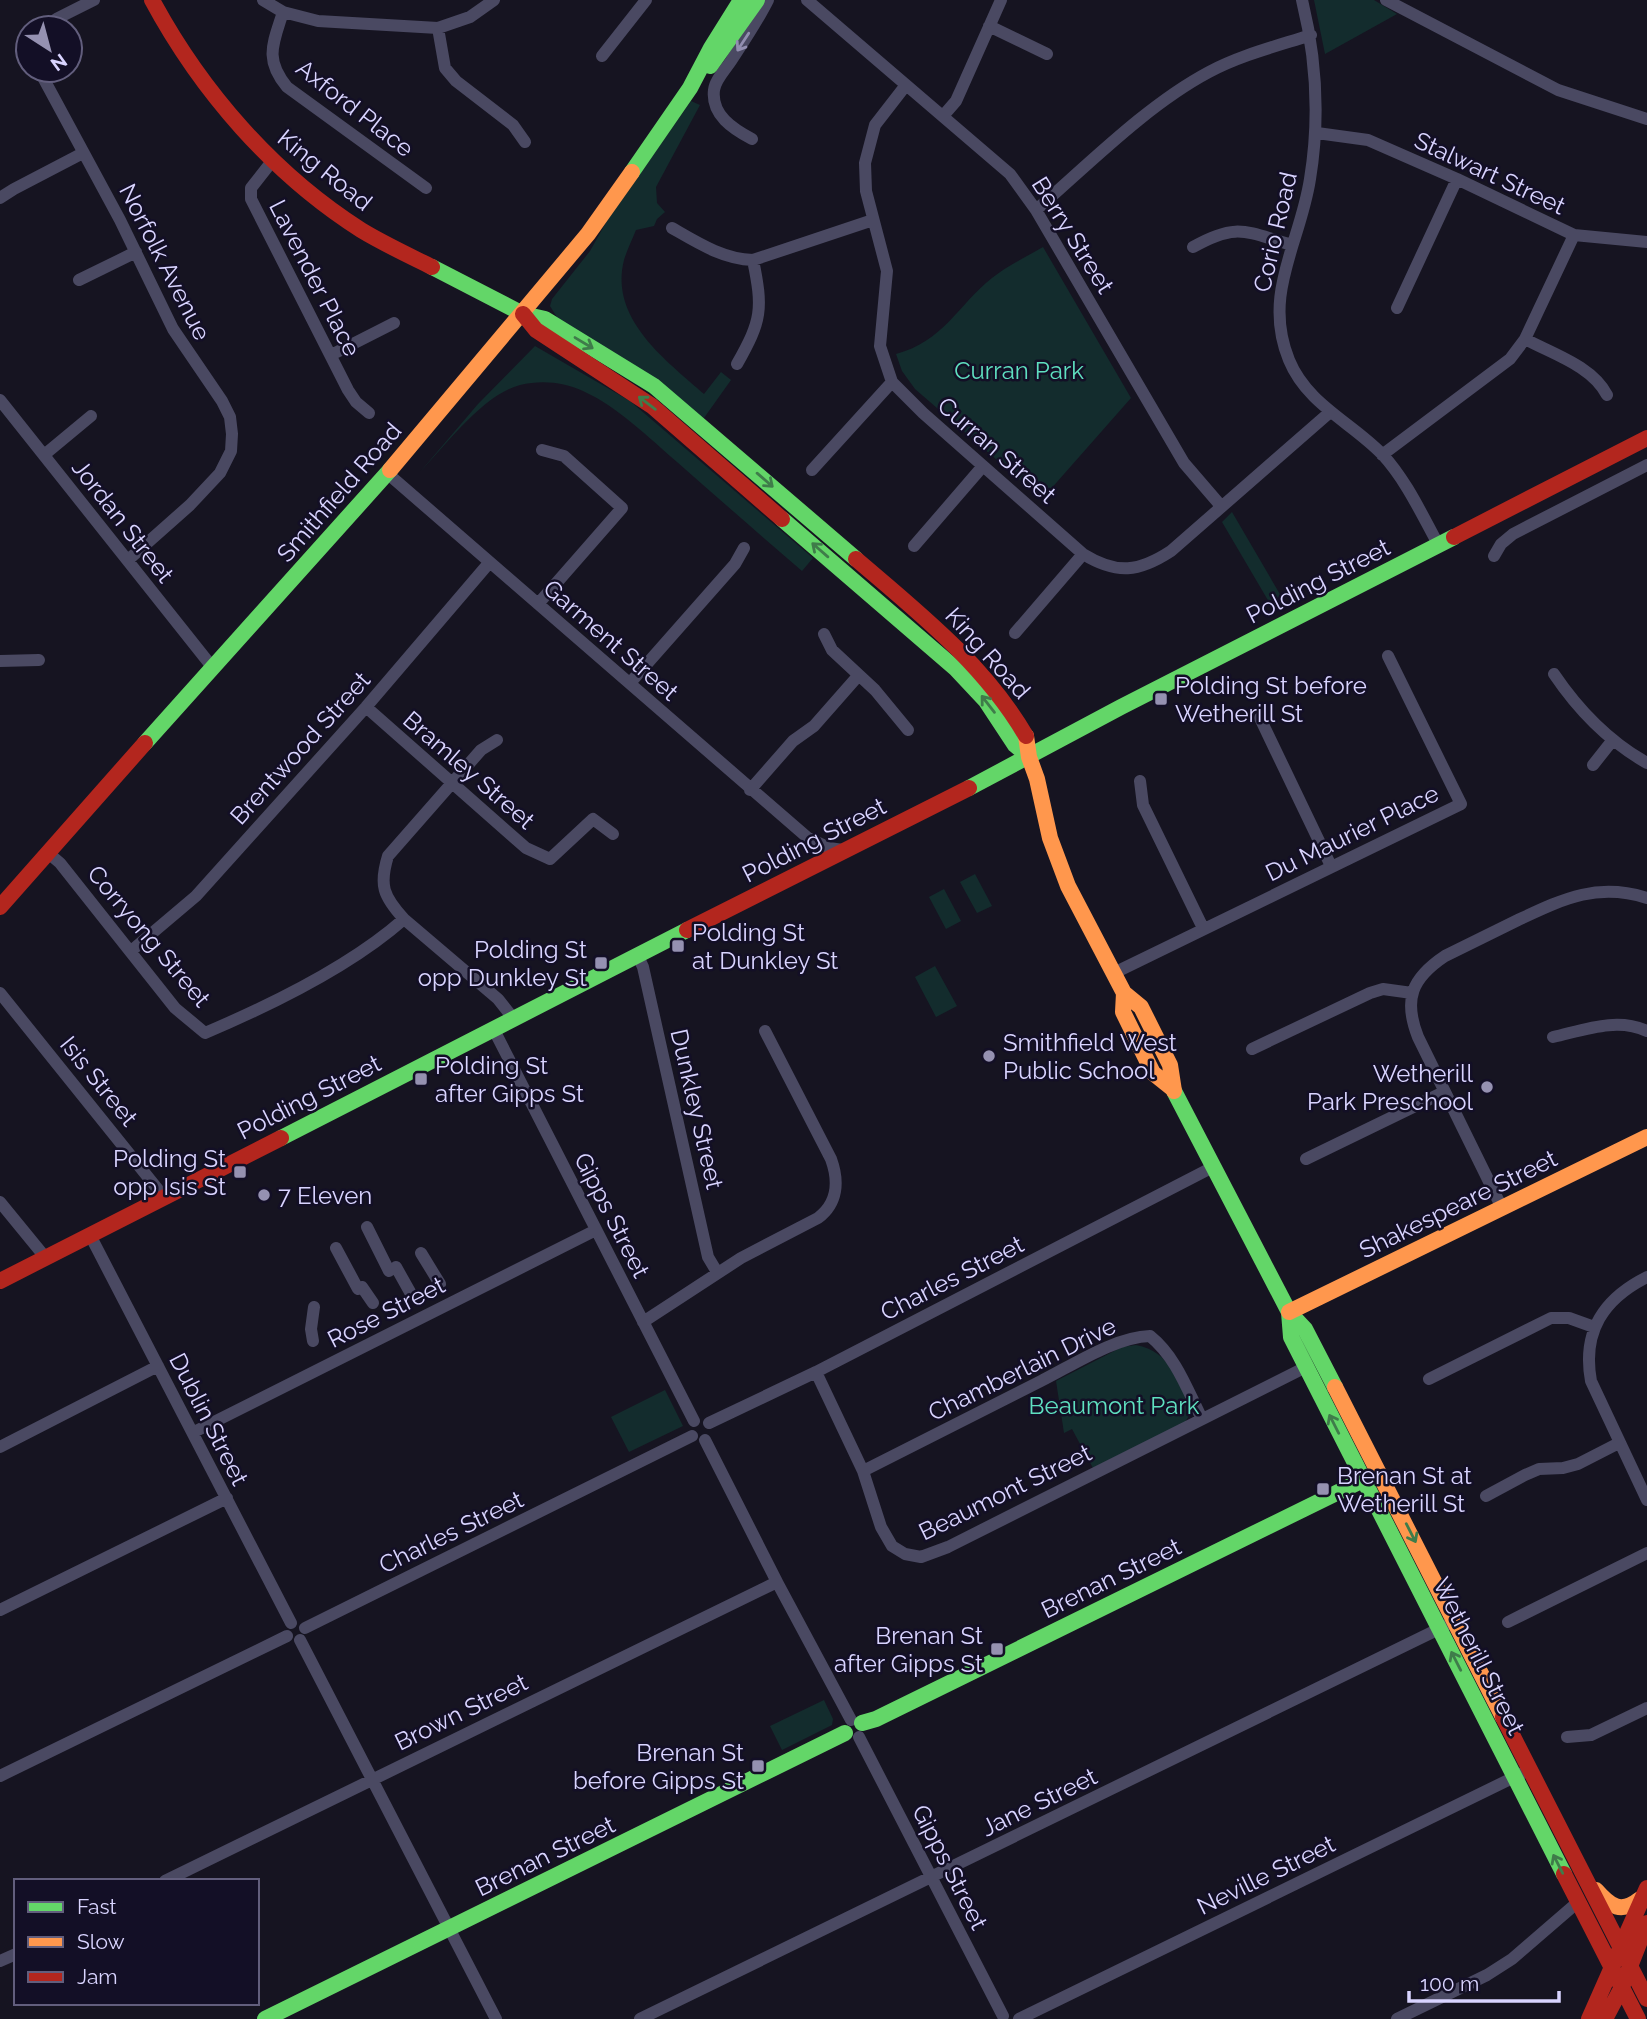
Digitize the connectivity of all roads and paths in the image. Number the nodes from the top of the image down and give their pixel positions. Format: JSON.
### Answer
{"nodes":[{"id":1,"x":94,"y":0,"type":"edge"},
{"id":2,"x":152,"y":0,"type":"edge"},
{"id":3,"x":263,"y":0,"type":"edge"},
{"id":4,"x":494,"y":0,"type":"edge"},
{"id":5,"x":646,"y":0,"type":"edge"},
{"id":6,"x":741,"y":0,"type":"edge"},
{"id":7,"x":750,"y":0,"type":"edge"},
{"id":8,"x":757,"y":0,"type":"edge"},
{"id":9,"x":768,"y":0,"type":"edge"},
{"id":10,"x":807,"y":0,"type":"edge"},
{"id":11,"x":1001,"y":0,"type":"edge"},
{"id":12,"x":1302,"y":0,"type":"edge"},
{"id":13,"x":1386,"y":0,"type":"edge"},
{"id":14,"x":283,"y":12,"type":"junction"},
{"id":15,"x":66,"y":14,"type":"edge"},
{"id":16,"x":989,"y":26,"type":"junction"},
{"id":17,"x":438,"y":28,"type":"junction"},
{"id":18,"x":1311,"y":36,"type":"junction"},
{"id":19,"x":710,"y":48,"type":"junction"},
{"id":20,"x":1047,"y":54,"type":"dead end"},
{"id":21,"x":602,"y":56,"type":"dead end"},
{"id":22,"x":709,"y":80,"type":"junction"},
{"id":23,"x":46,"y":84,"type":"edge"},
{"id":24,"x":906,"y":85,"type":"junction"},
{"id":25,"x":690,"y":88,"type":"junction"},
{"id":26,"x":943,"y":116,"type":"junction"},
{"id":27,"x":1647,"y":119,"type":"edge"},
{"id":28,"x":1317,"y":133,"type":"junction"},
{"id":29,"x":752,"y":139,"type":"dead end"},
{"id":30,"x":525,"y":142,"type":"dead end"},
{"id":31,"x":83,"y":153,"type":"junction"},
{"id":32,"x":273,"y":160,"type":"junction"},
{"id":33,"x":1457,"y":179,"type":"junction"},
{"id":34,"x":426,"y":188,"type":"dead end"},
{"id":35,"x":0,"y":198,"type":"edge"},
{"id":36,"x":1036,"y":210,"type":"junction"},
{"id":37,"x":873,"y":220,"type":"junction"},
{"id":38,"x":672,"y":228,"type":"dead end"},
{"id":39,"x":1574,"y":235,"type":"junction"},
{"id":40,"x":1647,"y":242,"type":"edge"},
{"id":41,"x":1292,"y":245,"type":"junction"},
{"id":42,"x":1193,"y":247,"type":"dead end"},
{"id":43,"x":136,"y":252,"type":"junction"},
{"id":44,"x":753,"y":260,"type":"junction"},
{"id":45,"x":79,"y":280,"type":"dead end"},
{"id":46,"x":1396,"y":308,"type":"dead end"},
{"id":47,"x":523,"y":314,"type":"junction"},
{"id":48,"x":394,"y":323,"type":"dead end"},
{"id":49,"x":1525,"y":339,"type":"junction"},
{"id":50,"x":331,"y":355,"type":"junction"},
{"id":51,"x":737,"y":363,"type":"dead end"},
{"id":52,"x":891,"y":382,"type":"junction"},
{"id":53,"x":1607,"y":395,"type":"dead end"},
{"id":54,"x":0,"y":400,"type":"edge"},
{"id":55,"x":369,"y":413,"type":"dead end"},
{"id":56,"x":1329,"y":413,"type":"junction"},
{"id":57,"x":91,"y":416,"type":"dead end"},
{"id":58,"x":1647,"y":438,"type":"edge"},
{"id":59,"x":542,"y":450,"type":"dead end"},
{"id":60,"x":44,"y":455,"type":"junction"},
{"id":61,"x":1382,"y":455,"type":"junction"},
{"id":62,"x":1647,"y":465,"type":"edge"},
{"id":63,"x":983,"y":466,"type":"junction"},
{"id":64,"x":812,"y":470,"type":"dead end"},
{"id":65,"x":387,"y":473,"type":"junction"},
{"id":66,"x":1221,"y":506,"type":"junction"},
{"id":67,"x":1438,"y":544,"type":"junction"},
{"id":68,"x":914,"y":546,"type":"dead end"},
{"id":69,"x":744,"y":548,"type":"dead end"},
{"id":70,"x":1083,"y":554,"type":"junction"},
{"id":71,"x":1494,"y":556,"type":"dead end"},
{"id":72,"x":128,"y":560,"type":"junction"},
{"id":73,"x":489,"y":562,"type":"junction"},
{"id":74,"x":538,"y":604,"type":"junction"},
{"id":75,"x":1015,"y":633,"type":"dead end"},
{"id":76,"x":824,"y":634,"type":"dead end"},
{"id":77,"x":1388,"y":656,"type":"dead end"},
{"id":78,"x":39,"y":660,"type":"dead end"},
{"id":79,"x":0,"y":661,"type":"edge"},
{"id":80,"x":213,"y":668,"type":"junction"},
{"id":81,"x":1554,"y":674,"type":"dead end"},
{"id":82,"x":859,"y":676,"type":"junction"},
{"id":83,"x":631,"y":683,"type":"junction"},
{"id":84,"x":366,"y":708,"type":"junction"},
{"id":85,"x":1260,"y":718,"type":"dead end"},
{"id":86,"x":908,"y":730,"type":"dead end"},
{"id":87,"x":497,"y":740,"type":"dead end"},
{"id":88,"x":1612,"y":741,"type":"junction"},
{"id":89,"x":1029,"y":757,"type":"junction"},
{"id":90,"x":1647,"y":763,"type":"edge"},
{"id":91,"x":1593,"y":765,"type":"dead end"},
{"id":92,"x":1140,"y":781,"type":"dead end"},
{"id":93,"x":452,"y":782,"type":"junction"},
{"id":94,"x":750,"y":790,"type":"junction"},
{"id":95,"x":613,"y":834,"type":"dead end"},
{"id":96,"x":808,"y":838,"type":"junction"},
{"id":97,"x":843,"y":850,"type":"junction"},
{"id":98,"x":47,"y":852,"type":"junction"},
{"id":99,"x":1331,"y":866,"type":"junction"},
{"id":100,"x":806,"y":869,"type":"junction"},
{"id":101,"x":1647,"y":898,"type":"edge"},
{"id":102,"x":0,"y":907,"type":"edge"},
{"id":103,"x":404,"y":919,"type":"junction"},
{"id":104,"x":1203,"y":928,"type":"junction"},
{"id":105,"x":131,"y":951,"type":"junction"},
{"id":106,"x":637,"y":954,"type":"junction"},
{"id":107,"x":1114,"y":973,"type":"junction"},
{"id":108,"x":0,"y":993,"type":"edge"},
{"id":109,"x":1412,"y":993,"type":"junction"},
{"id":110,"x":513,"y":1018,"type":"junction"},
{"id":111,"x":493,"y":1028,"type":"junction"},
{"id":112,"x":765,"y":1031,"type":"dead end"},
{"id":113,"x":1647,"y":1031,"type":"edge"},
{"id":114,"x":1553,"y":1037,"type":"dead end"},
{"id":115,"x":1252,"y":1049,"type":"dead end"},
{"id":116,"x":1444,"y":1092,"type":"junction"},
{"id":117,"x":1647,"y":1137,"type":"edge"},
{"id":118,"x":1306,"y":1159,"type":"dead end"},
{"id":119,"x":1213,"y":1167,"type":"junction"},
{"id":120,"x":164,"y":1197,"type":"junction"},
{"id":121,"x":0,"y":1202,"type":"edge"},
{"id":122,"x":1502,"y":1208,"type":"junction"},
{"id":123,"x":367,"y":1227,"type":"dead end"},
{"id":124,"x":596,"y":1230,"type":"junction"},
{"id":125,"x":90,"y":1235,"type":"junction"},
{"id":126,"x":335,"y":1248,"type":"dead end"},
{"id":127,"x":421,"y":1252,"type":"dead end"},
{"id":128,"x":45,"y":1257,"type":"junction"},
{"id":129,"x":717,"y":1272,"type":"junction"},
{"id":130,"x":1647,"y":1277,"type":"edge"},
{"id":131,"x":0,"y":1281,"type":"edge"},
{"id":132,"x":440,"y":1284,"type":"dead end"},
{"id":133,"x":410,"y":1292,"type":"dead end"},
{"id":134,"x":373,"y":1303,"type":"dead end"},
{"id":135,"x":314,"y":1307,"type":"dead end"},
{"id":136,"x":1289,"y":1312,"type":"junction"},
{"id":137,"x":643,"y":1322,"type":"junction"},
{"id":138,"x":1594,"y":1327,"type":"junction"},
{"id":139,"x":313,"y":1341,"type":"dead end"},
{"id":140,"x":158,"y":1367,"type":"junction"},
{"id":141,"x":1306,"y":1367,"type":"junction"},
{"id":142,"x":816,"y":1373,"type":"junction"},
{"id":143,"x":1429,"y":1379,"type":"dead end"},
{"id":144,"x":1202,"y":1419,"type":"junction"},
{"id":145,"x":694,"y":1421,"type":"junction"},
{"id":146,"x":709,"y":1423,"type":"junction"},
{"id":147,"x":194,"y":1432,"type":"junction"},
{"id":148,"x":698,"y":1438,"type":"junction"},
{"id":149,"x":1619,"y":1443,"type":"junction"},
{"id":150,"x":0,"y":1447,"type":"edge"},
{"id":151,"x":863,"y":1471,"type":"junction"},
{"id":152,"x":1380,"y":1472,"type":"junction"},
{"id":153,"x":1363,"y":1480,"type":"junction"},
{"id":154,"x":1486,"y":1496,"type":"dead end"},
{"id":155,"x":227,"y":1498,"type":"junction"},
{"id":156,"x":1647,"y":1500,"type":"edge"},
{"id":157,"x":1647,"y":1553,"type":"edge"},
{"id":158,"x":776,"y":1582,"type":"junction"},
{"id":159,"x":0,"y":1610,"type":"edge"},
{"id":160,"x":1456,"y":1621,"type":"junction"},
{"id":161,"x":1508,"y":1622,"type":"dead end"},
{"id":162,"x":1440,"y":1629,"type":"junction"},
{"id":163,"x":296,"y":1632,"type":"junction"},
{"id":164,"x":1647,"y":1707,"type":"edge"},
{"id":165,"x":854,"y":1728,"type":"junction"},
{"id":166,"x":1567,"y":1737,"type":"dead end"},
{"id":167,"x":1531,"y":1769,"type":"junction"},
{"id":168,"x":0,"y":1776,"type":"edge"},
{"id":169,"x":1514,"y":1777,"type":"junction"},
{"id":170,"x":373,"y":1779,"type":"junction"},
{"id":171,"x":1585,"y":1877,"type":"junction"},
{"id":172,"x":932,"y":1878,"type":"junction"},
{"id":173,"x":169,"y":1879,"type":"edge"},
{"id":174,"x":1644,"y":1893,"type":"edge"},
{"id":175,"x":1578,"y":1902,"type":"junction"},
{"id":176,"x":1647,"y":1923,"type":"edge"},
{"id":177,"x":449,"y":1930,"type":"junction"},
{"id":178,"x":1620,"y":1947,"type":"junction"},
{"id":179,"x":1630,"y":1966,"type":"junction"},
{"id":180,"x":1612,"y":1968,"type":"junction"},
{"id":181,"x":1622,"y":1987,"type":"junction"},
{"id":182,"x":1647,"y":1999,"type":"edge"},
{"id":183,"x":1009,"y":2018,"type":"edge"},
{"id":184,"x":265,"y":2019,"type":"edge"},
{"id":185,"x":496,"y":2019,"type":"edge"},
{"id":186,"x":640,"y":2019,"type":"edge"},
{"id":187,"x":1397,"y":2019,"type":"edge"},
{"id":188,"x":1589,"y":2019,"type":"edge"},
{"id":189,"x":1605,"y":2019,"type":"edge"},
{"id":190,"x":1638,"y":2019,"type":"edge"}],
"edges":[{"from":1,"to":15,"type":"street"},
{"from":2,"to":32,"type":"main road","name":"King Road"},
{"from":3,"to":14,"type":"street"},
{"from":4,"to":17,"type":"street"},
{"from":5,"to":21,"type":"street"},
{"from":6,"to":19,"type":"main road","name":"Smithfield Road"},
{"from":7,"to":19,"type":"main road"},
{"from":8,"to":22,"type":"main road","name":"Smithfield Road"},
{"from":9,"to":22,"type":"street","one_way":true},
{"from":10,"to":24,"type":"street","name":"Berry Street"},
{"from":11,"to":16,"type":"street"},
{"from":12,"to":18,"type":"street","name":"Corio Road"},
{"from":13,"to":27,"type":"street"},
{"from":14,"to":17,"type":"street"},
{"from":14,"to":34,"type":"street","name":"Axford Place"},
{"from":16,"to":20,"type":"street"},
{"from":16,"to":26,"type":"street"},
{"from":17,"to":30,"type":"street"},
{"from":18,"to":28,"type":"street","name":"Corio Road"},
{"from":18,"to":36,"type":"street"},
{"from":19,"to":25,"type":"main road","name":"Smithfield Road"},
{"from":22,"to":25,"type":"main road","name":"Smithfield Road"},
{"from":22,"to":29,"type":"street"},
{"from":23,"to":31,"type":"street","name":"Norfolk Avenue"},
{"from":24,"to":26,"type":"street","name":"Berry Street"},
{"from":24,"to":37,"type":"street"},
{"from":25,"to":47,"type":"main road","name":"Smithfield Road"},
{"from":26,"to":36,"type":"street","name":"Berry Street"},
{"from":28,"to":33,"type":"street","name":"Stalwart Street"},
{"from":28,"to":41,"type":"street","name":"Corio Road"},
{"from":31,"to":35,"type":"street"},
{"from":31,"to":43,"type":"street","name":"Norfolk Avenue"},
{"from":32,"to":47,"type":"main road","name":"King Road"},
{"from":32,"to":50,"type":"street","name":"Lavender Place"},
{"from":33,"to":39,"type":"street","name":"Stalwart Street"},
{"from":33,"to":46,"type":"street"},
{"from":36,"to":66,"type":"street","name":"Berry Street"},
{"from":37,"to":44,"type":"street"},
{"from":37,"to":52,"type":"street"},
{"from":38,"to":44,"type":"street"},
{"from":39,"to":40,"type":"street","name":"Stalwart Street"},
{"from":39,"to":49,"type":"street"},
{"from":41,"to":42,"type":"street"},
{"from":41,"to":56,"type":"street","name":"Corio Road"},
{"from":43,"to":45,"type":"street"},
{"from":43,"to":72,"type":"street","name":"Norfolk Avenue"},
{"from":44,"to":51,"type":"street"},
{"from":47,"to":65,"type":"main road","name":"Smithfield Road"},
{"from":47,"to":89,"type":"main road","name":"King Road"},
{"from":48,"to":50,"type":"street"},
{"from":49,"to":53,"type":"street"},
{"from":49,"to":61,"type":"street"},
{"from":50,"to":55,"type":"street","name":"Lavender Place"},
{"from":52,"to":63,"type":"street","name":"Curran Street"},
{"from":52,"to":64,"type":"street"},
{"from":54,"to":60,"type":"street","name":"Jordan Street"},
{"from":56,"to":61,"type":"street","name":"Corio Road"},
{"from":56,"to":66,"type":"street","name":"Curran Street"},
{"from":57,"to":60,"type":"street"},
{"from":58,"to":67,"type":"main road","name":"Polding Street"},
{"from":59,"to":74,"type":"street"},
{"from":60,"to":72,"type":"street","name":"Jordan Street"},
{"from":61,"to":67,"type":"street","name":"Corio Road"},
{"from":62,"to":71,"type":"street"},
{"from":63,"to":68,"type":"street"},
{"from":63,"to":70,"type":"street","name":"Curran Street"},
{"from":65,"to":73,"type":"street","name":"Garment Street"},
{"from":65,"to":80,"type":"main road","name":"Smithfield Road"},
{"from":66,"to":70,"type":"street","name":"Curran Street"},
{"from":67,"to":89,"type":"main road","name":"Polding Street"},
{"from":69,"to":83,"type":"street"},
{"from":70,"to":75,"type":"street"},
{"from":72,"to":80,"type":"street","name":"Jordan Street"},
{"from":73,"to":74,"type":"street","name":"Garment Street"},
{"from":73,"to":84,"type":"street","name":"Brentwood Street"},
{"from":74,"to":83,"type":"street","name":"Garment Street"},
{"from":76,"to":82,"type":"street"},
{"from":77,"to":99,"type":"street","name":"Du Maurier Place"},
{"from":78,"to":79,"type":"street"},
{"from":80,"to":98,"type":"main road","name":"Smithfield Road"},
{"from":81,"to":88,"type":"street"},
{"from":82,"to":86,"type":"street"},
{"from":82,"to":94,"type":"street"},
{"from":83,"to":94,"type":"street","name":"Garment Street"},
{"from":84,"to":93,"type":"street","name":"Bramley Street"},
{"from":84,"to":105,"type":"street","name":"Brentwood Street"},
{"from":85,"to":99,"type":"street"},
{"from":87,"to":93,"type":"street"},
{"from":88,"to":90,"type":"street"},
{"from":88,"to":91,"type":"street"},
{"from":89,"to":97,"type":"main road","name":"Polding Street"},
{"from":89,"to":107,"type":"main road","name":"Wetherill Street"},
{"from":92,"to":104,"type":"street"},
{"from":93,"to":95,"type":"street","name":"Bramley Street"},
{"from":93,"to":103,"type":"street"},
{"from":94,"to":96,"type":"street","name":"Garment Street"},
{"from":96,"to":97,"type":"street","name":"Garment Street"},
{"from":96,"to":100,"type":"street"},
{"from":97,"to":100,"type":"main road","name":"Polding Street"},
{"from":98,"to":102,"type":"main road","name":"Smithfield Road"},
{"from":98,"to":105,"type":"street","name":"Corryong Street"},
{"from":99,"to":104,"type":"street","name":"Du Maurier Place"},
{"from":100,"to":106,"type":"main road","name":"Polding Street"},
{"from":101,"to":109,"type":"street"},
{"from":103,"to":105,"type":"street","name":"Corryong Street"},
{"from":103,"to":110,"type":"street"},
{"from":104,"to":107,"type":"street","name":"Du Maurier Place"},
{"from":106,"to":110,"type":"main road","name":"Polding Street"},
{"from":106,"to":129,"type":"street","name":"Dunkley Street"},
{"from":107,"to":119,"type":"main road","name":"Wetherill Street"},
{"from":108,"to":120,"type":"street","name":"Isis Street"},
{"from":109,"to":115,"type":"street"},
{"from":109,"to":116,"type":"street"},
{"from":110,"to":111,"type":"main road","name":"Polding Street"},
{"from":111,"to":120,"type":"main road","name":"Polding Street"},
{"from":111,"to":124,"type":"street","name":"Gipps Street"},
{"from":112,"to":129,"type":"street"},
{"from":113,"to":114,"type":"street"},
{"from":116,"to":118,"type":"street"},
{"from":116,"to":122,"type":"street"},
{"from":117,"to":122,"type":"main road","name":"Shakespeare Street"},
{"from":119,"to":136,"type":"main road","name":"Wetherill Street"},
{"from":119,"to":142,"type":"street","name":"Charles Street"},
{"from":120,"to":125,"type":"main road","name":"Polding Street"},
{"from":121,"to":128,"type":"street"},
{"from":122,"to":136,"type":"main road","name":"Shakespeare Street"},
{"from":123,"to":133,"type":"street"},
{"from":124,"to":137,"type":"street","name":"Gipps Street"},
{"from":124,"to":147,"type":"street","name":"Rose Street"},
{"from":125,"to":128,"type":"main road","name":"Polding Street"},
{"from":125,"to":140,"type":"street","name":"Dublin Street"},
{"from":126,"to":134,"type":"street"},
{"from":127,"to":132,"type":"street"},
{"from":128,"to":131,"type":"main road","name":"Polding Street"},
{"from":129,"to":137,"type":"street"},
{"from":130,"to":138,"type":"street"},
{"from":135,"to":139,"type":"street"},
{"from":136,"to":141,"type":"main road","name":"Wetherill Street"},
{"from":136,"to":152,"type":"main road","name":"Wetherill Street"},
{"from":137,"to":145,"type":"street","name":"Gipps Street"},
{"from":138,"to":143,"type":"street"},
{"from":138,"to":149,"type":"street"},
{"from":140,"to":147,"type":"street","name":"Dublin Street"},
{"from":140,"to":150,"type":"street"},
{"from":141,"to":144,"type":"street","name":"Beaumont Street"},
{"from":153,"to":141,"type":"main road","name":"Wetherill Street","one_way":true},
{"from":142,"to":146,"type":"street","name":"Charles Street"},
{"from":142,"to":151,"type":"street","name":"Beaumont Street"},
{"from":144,"to":151,"type":"street","name":"Chamberlain Drive"},
{"from":144,"to":151,"type":"street","name":"Beaumont Street"},
{"from":145,"to":146,"type":"street"},
{"from":145,"to":148,"type":"street"},
{"from":146,"to":148,"type":"street"},
{"from":147,"to":155,"type":"street","name":"Dublin Street"},
{"from":148,"to":158,"type":"street","name":"Gipps Street"},
{"from":148,"to":163,"type":"street","name":"Charles Street"},
{"from":149,"to":154,"type":"street"},
{"from":149,"to":156,"type":"street"},
{"from":152,"to":153,"type":"main road","name":"Brenan Street"},
{"from":152,"to":160,"type":"main road","name":"Wetherill Street","one_way":true},
{"from":153,"to":162,"type":"main road","name":"Wetherill Street"},
{"from":153,"to":165,"type":"main road","name":"Brenan Street"},
{"from":155,"to":159,"type":"street"},
{"from":155,"to":163,"type":"street","name":"Dublin Street"},
{"from":157,"to":161,"type":"street"},
{"from":158,"to":165,"type":"street","name":"Gipps Street"},
{"from":158,"to":170,"type":"street","name":"Brown Street"},
{"from":160,"to":162,"type":"street","name":"Jane Street"},
{"from":160,"to":167,"type":"main road","name":"Wetherill Street"},
{"from":169,"to":162,"type":"main road","name":"Wetherill Street","one_way":true},
{"from":162,"to":172,"type":"street","name":"Jane Street"},
{"from":163,"to":168,"type":"street","name":"Charles Street"},
{"from":163,"to":170,"type":"street","name":"Dublin Street"},
{"from":164,"to":166,"type":"street"},
{"from":165,"to":172,"type":"street","name":"Gipps Street"},
{"from":165,"to":177,"type":"main road","name":"Brenan Street"},
{"from":167,"to":169,"type":"street","name":"Neville Street"},
{"from":167,"to":171,"type":"main road","name":"Wetherill Street"},
{"from":175,"to":169,"type":"main road","name":"Wetherill Street","one_way":true},
{"from":169,"to":183,"type":"street","name":"Neville Street"},
{"from":170,"to":173,"type":"street","name":"Brown Street"},
{"from":170,"to":177,"type":"street","name":"Dublin Street"},
{"from":171,"to":174,"type":"main road"},
{"from":171,"to":178,"type":"main road","name":"Wetherill Street"},
{"from":172,"to":183,"type":"street","name":"Gipps Street"},
{"from":172,"to":186,"type":"street","name":"Jane Street"},
{"from":174,"to":178,"type":"main road"},
{"from":175,"to":180,"type":"main road","name":"Wetherill Street"},
{"from":175,"to":187,"type":"street"},
{"from":176,"to":179,"type":"main road"},
{"from":177,"to":184,"type":"main road","name":"Brenan Street"},
{"from":177,"to":185,"type":"street","name":"Dublin Street"},
{"from":178,"to":179,"type":"main road","name":"Wetherill Street"},
{"from":178,"to":180,"type":"main road"},
{"from":179,"to":181,"type":"main road"},
{"from":179,"to":182,"type":"main road","name":"Wetherill Street"},
{"from":180,"to":181,"type":"main road","name":"Wetherill Street"},
{"from":180,"to":188,"type":"main road"},
{"from":181,"to":189,"type":"main road"},
{"from":181,"to":190,"type":"main road","name":"Wetherill Street"}]}
